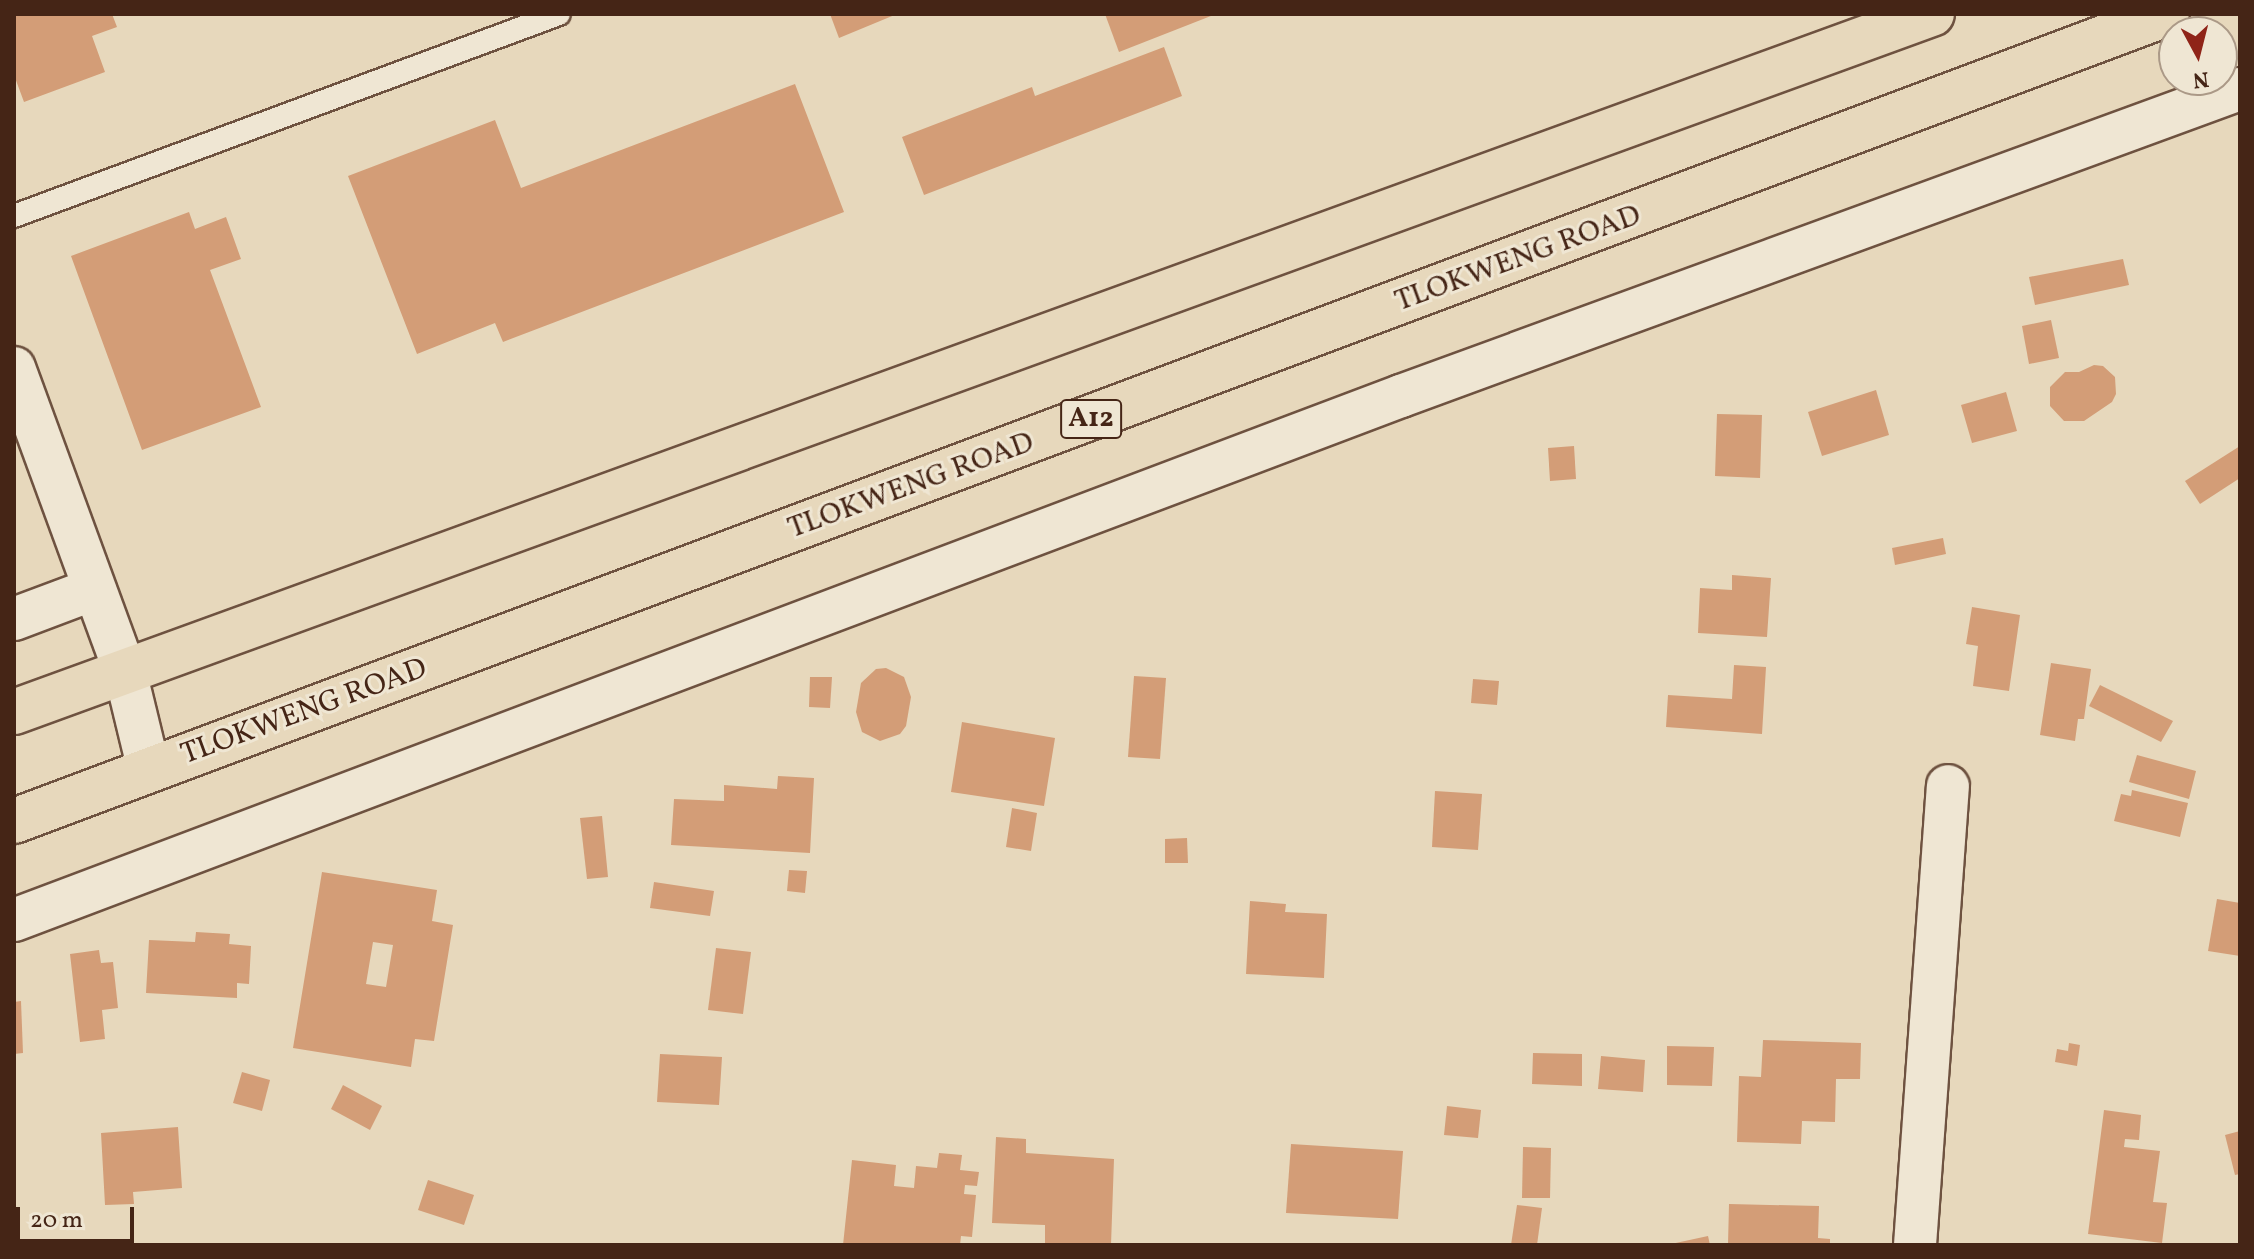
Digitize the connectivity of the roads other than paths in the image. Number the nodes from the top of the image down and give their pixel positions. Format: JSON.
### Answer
{"nodes":[{"id":1,"x":559,"y":14,"type":"edge"},
{"id":2,"x":1932,"y":14,"type":"edge"},
{"id":3,"x":2167,"y":14,"type":"edge"},
{"id":4,"x":2240,"y":89,"type":"edge"},
{"id":5,"x":14,"y":216,"type":"edge"},
{"id":6,"x":14,"y":368,"type":"edge"},
{"id":7,"x":94,"y":589,"type":"junction"},
{"id":8,"x":14,"y":619,"type":"edge"},
{"id":9,"x":125,"y":671,"type":"junction"},
{"id":10,"x":14,"y":712,"type":"edge"},
{"id":11,"x":149,"y":770,"type":"junction"},
{"id":12,"x":1948,"y":786,"type":"dead end"},
{"id":13,"x":14,"y":821,"type":"edge"},
{"id":14,"x":14,"y":920,"type":"edge"},
{"id":15,"x":1915,"y":1245,"type":"edge"}],
"edges":[{"from":1,"to":5,"type":"lane"},
{"from":2,"to":9,"type":"main road"},
{"from":3,"to":11,"type":"main road","name":"TLOKWENG ROAD","number":"A12"},
{"from":4,"to":14,"type":"street"},
{"from":6,"to":7,"type":"street"},
{"from":7,"to":8,"type":"street"},
{"from":7,"to":9,"type":"street"},
{"from":9,"to":10,"type":"main road"},
{"from":9,"to":11,"type":"street"},
{"from":11,"to":13,"type":"main road","name":"TLOKWENG ROAD","number":"A12"},
{"from":12,"to":15,"type":"street"}]}
